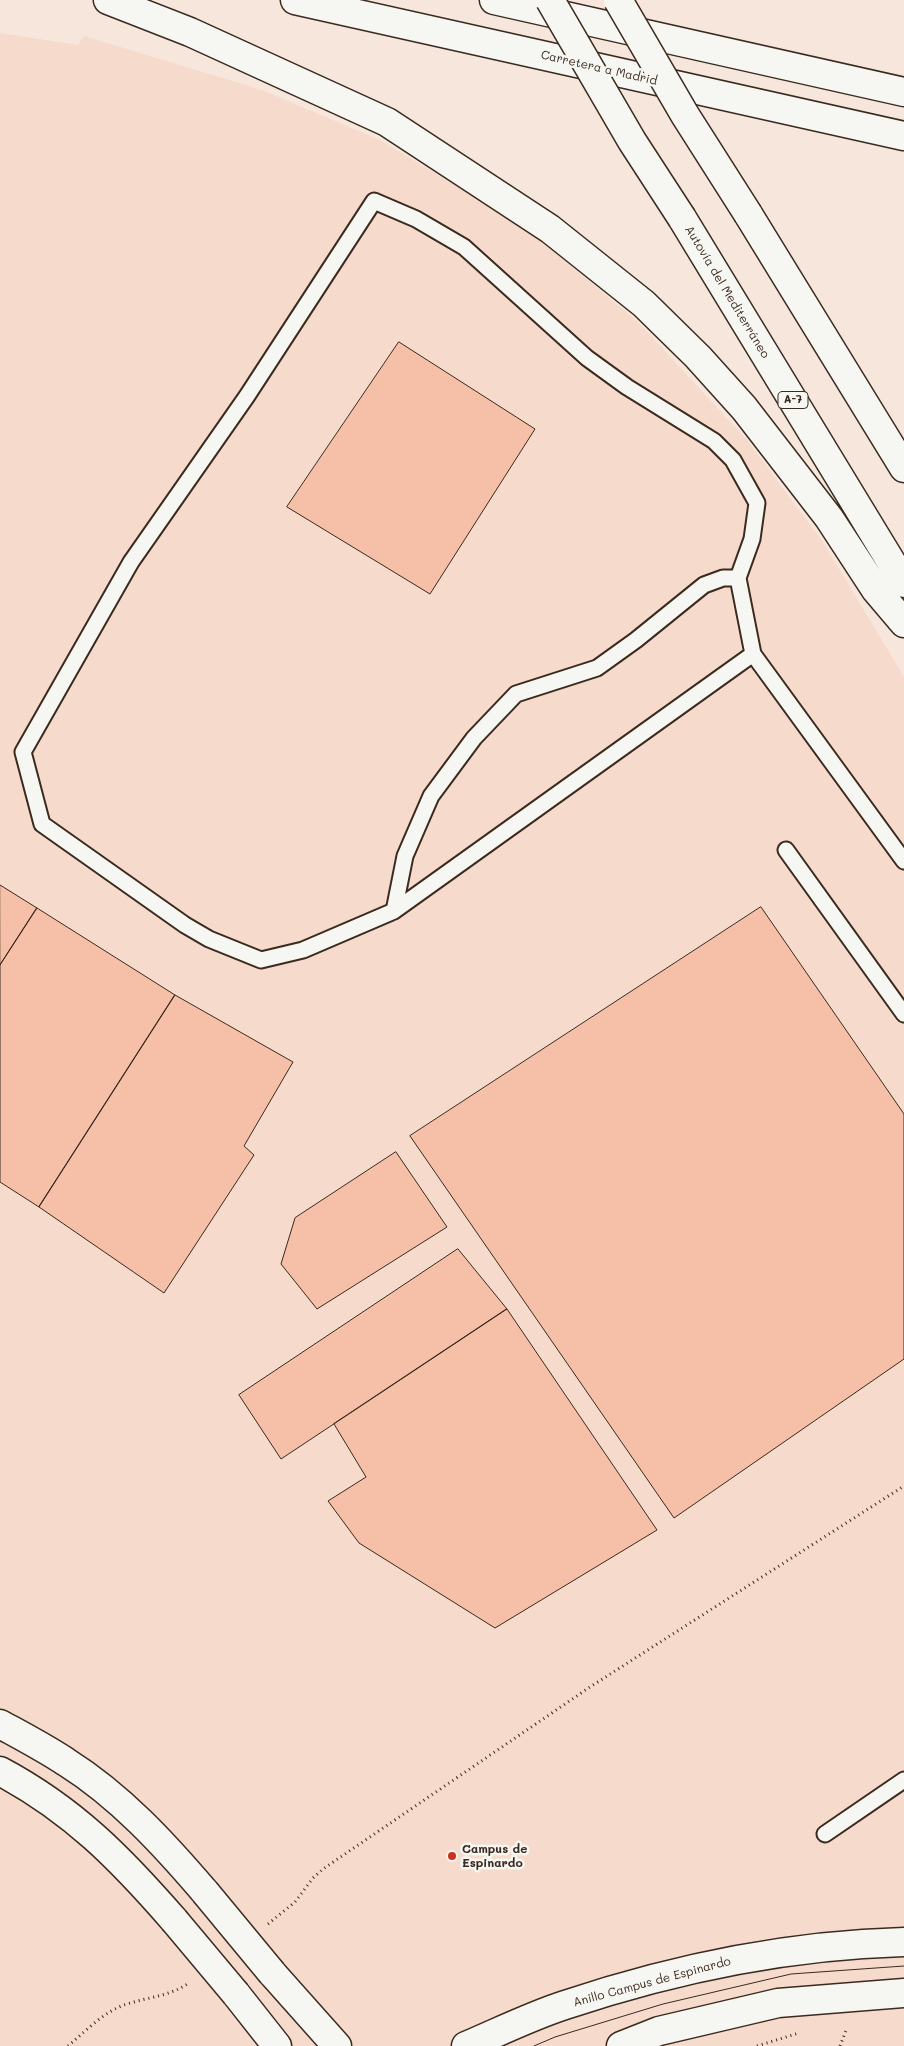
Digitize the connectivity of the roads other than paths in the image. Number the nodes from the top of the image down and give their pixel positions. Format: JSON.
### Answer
{"nodes":[{"id":1,"x":108,"y":0,"type":"edge"},
{"id":2,"x":295,"y":0,"type":"edge"},
{"id":3,"x":494,"y":0,"type":"edge"},
{"id":4,"x":550,"y":0,"type":"edge"},
{"id":5,"x":618,"y":0,"type":"edge"},
{"id":6,"x":904,"y":92,"type":"edge"},
{"id":7,"x":904,"y":136,"type":"edge"},
{"id":8,"x":904,"y":468,"type":"edge"},
{"id":9,"x":738,"y":578,"type":"junction"},
{"id":10,"x":904,"y":583,"type":"edge"},
{"id":11,"x":904,"y":623,"type":"edge"},
{"id":12,"x":753,"y":654,"type":"junction"},
{"id":13,"x":786,"y":850,"type":"dead end"},
{"id":14,"x":904,"y":861,"type":"edge"},
{"id":15,"x":394,"y":911,"type":"junction"},
{"id":16,"x":904,"y":1014,"type":"edge"},
{"id":17,"x":0,"y":1724,"type":"edge"},
{"id":18,"x":0,"y":1770,"type":"edge"},
{"id":19,"x":904,"y":1780,"type":"edge"},
{"id":20,"x":825,"y":1834,"type":"dead end"},
{"id":21,"x":904,"y":1942,"type":"edge"},
{"id":22,"x":904,"y":1993,"type":"edge"},
{"id":23,"x":277,"y":2046,"type":"edge"},
{"id":24,"x":337,"y":2046,"type":"edge"},
{"id":25,"x":466,"y":2046,"type":"edge"},
{"id":26,"x":621,"y":2046,"type":"edge"}],
"edges":[{"from":1,"to":11,"type":"main road"},
{"from":2,"to":7,"type":"main road","name":"Carretera a Madrid"},
{"from":3,"to":6,"type":"main road"},
{"from":4,"to":10,"type":"main road","name":"Autovía del Mediterráneo","number":"A-7","bridge":true},
{"from":5,"to":8,"type":"main road","bridge":true},
{"from":9,"to":12,"type":"lane"},
{"from":9,"to":15,"type":"lane"},
{"from":9,"to":15,"type":"lane"},
{"from":12,"to":14,"type":"lane"},
{"from":12,"to":15,"type":"lane"},
{"from":13,"to":16,"type":"lane"},
{"from":17,"to":24,"type":"main road","bridge":true},
{"from":18,"to":23,"type":"main road","bridge":true},
{"from":19,"to":20,"type":"lane"},
{"from":21,"to":25,"type":"main road","name":"Anillo Campus de Espinardo"},
{"from":22,"to":26,"type":"main road"}]}
